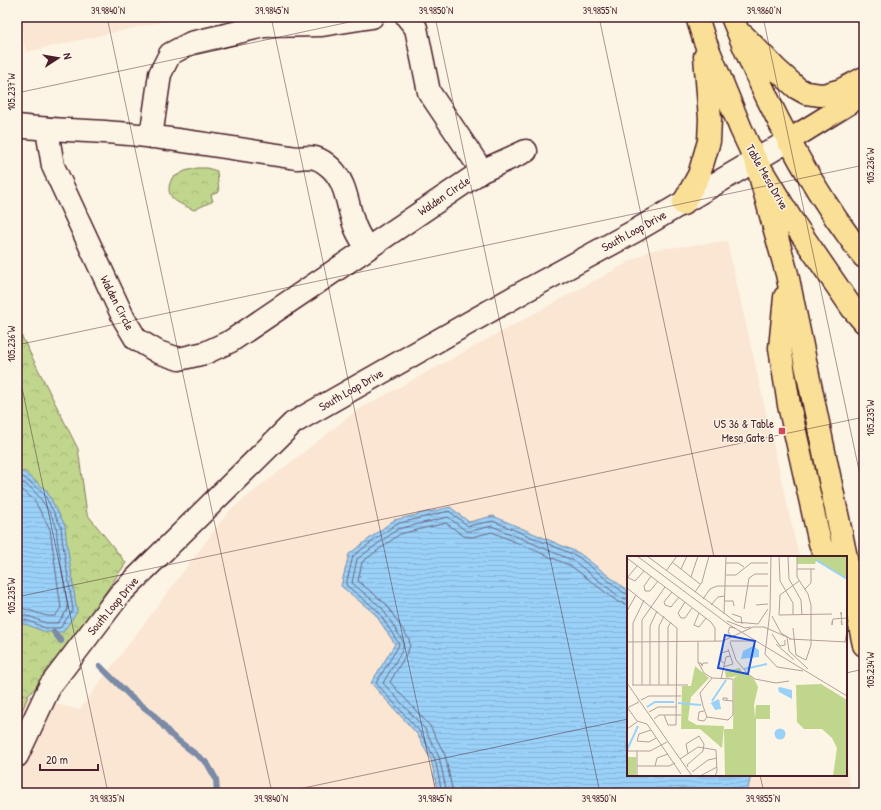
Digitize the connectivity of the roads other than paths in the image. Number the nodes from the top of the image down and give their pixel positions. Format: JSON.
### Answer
{"nodes":[{"id":1,"x":372,"y":17,"type":"edge"},
{"id":2,"x":407,"y":17,"type":"edge"},
{"id":3,"x":697,"y":17,"type":"edge"},
{"id":4,"x":734,"y":22,"type":"edge"},
{"id":5,"x":704,"y":39,"type":"junction"},
{"id":6,"x":864,"y":78,"type":"edge"},
{"id":7,"x":864,"y":94,"type":"edge"},
{"id":8,"x":17,"y":126,"type":"edge"},
{"id":9,"x":47,"y":130,"type":"junction"},
{"id":10,"x":151,"y":137,"type":"junction"},
{"id":11,"x":788,"y":141,"type":"junction"},
{"id":12,"x":526,"y":151,"type":"dead end"},
{"id":13,"x":756,"y":161,"type":"junction"},
{"id":14,"x":482,"y":171,"type":"junction"},
{"id":15,"x":683,"y":204,"type":"junction"},
{"id":16,"x":367,"y":248,"type":"junction"},
{"id":17,"x":864,"y":257,"type":"edge"},
{"id":18,"x":786,"y":274,"type":"junction"},
{"id":19,"x":864,"y":322,"type":"edge"},
{"id":20,"x":826,"y":556,"type":"edge"},
{"id":21,"x":846,"y":556,"type":"edge"},
{"id":22,"x":847,"y":563,"type":"edge"},
{"id":23,"x":847,"y":601,"type":"edge"},
{"id":24,"x":863,"y":640,"type":"edge"},
{"id":25,"x":17,"y":756,"type":"edge"}],
"edges":[{"from":1,"to":10,"type":"street"},
{"from":2,"to":14,"type":"street"},
{"from":3,"to":5,"type":"highway","name":"Table Mesa Drive"},
{"from":4,"to":6,"type":"highway"},
{"from":4,"to":11,"type":"highway"},
{"from":5,"to":13,"type":"highway","name":"Table Mesa Drive"},
{"from":5,"to":15,"type":"highway"},
{"from":7,"to":11,"type":"highway"},
{"from":8,"to":9,"type":"street"},
{"from":9,"to":10,"type":"street"},
{"from":9,"to":16,"type":"street","name":"Walden Circle"},
{"from":10,"to":16,"type":"street"},
{"from":11,"to":13,"type":"street","name":"South Loop Drive"},
{"from":11,"to":17,"type":"highway"},
{"from":12,"to":14,"type":"street","name":"Walden Circle"},
{"from":13,"to":15,"type":"street","name":"South Loop Drive"},
{"from":13,"to":18,"type":"highway"},
{"from":13,"to":19,"type":"highway","name":"Table Mesa Drive"},
{"from":14,"to":16,"type":"street","name":"Walden Circle"},
{"from":15,"to":25,"type":"street","name":"South Loop Drive"},
{"from":18,"to":20,"type":"highway"},
{"from":18,"to":21,"type":"highway"},
{"from":22,"to":24,"type":"highway"},
{"from":23,"to":24,"type":"highway"}]}
